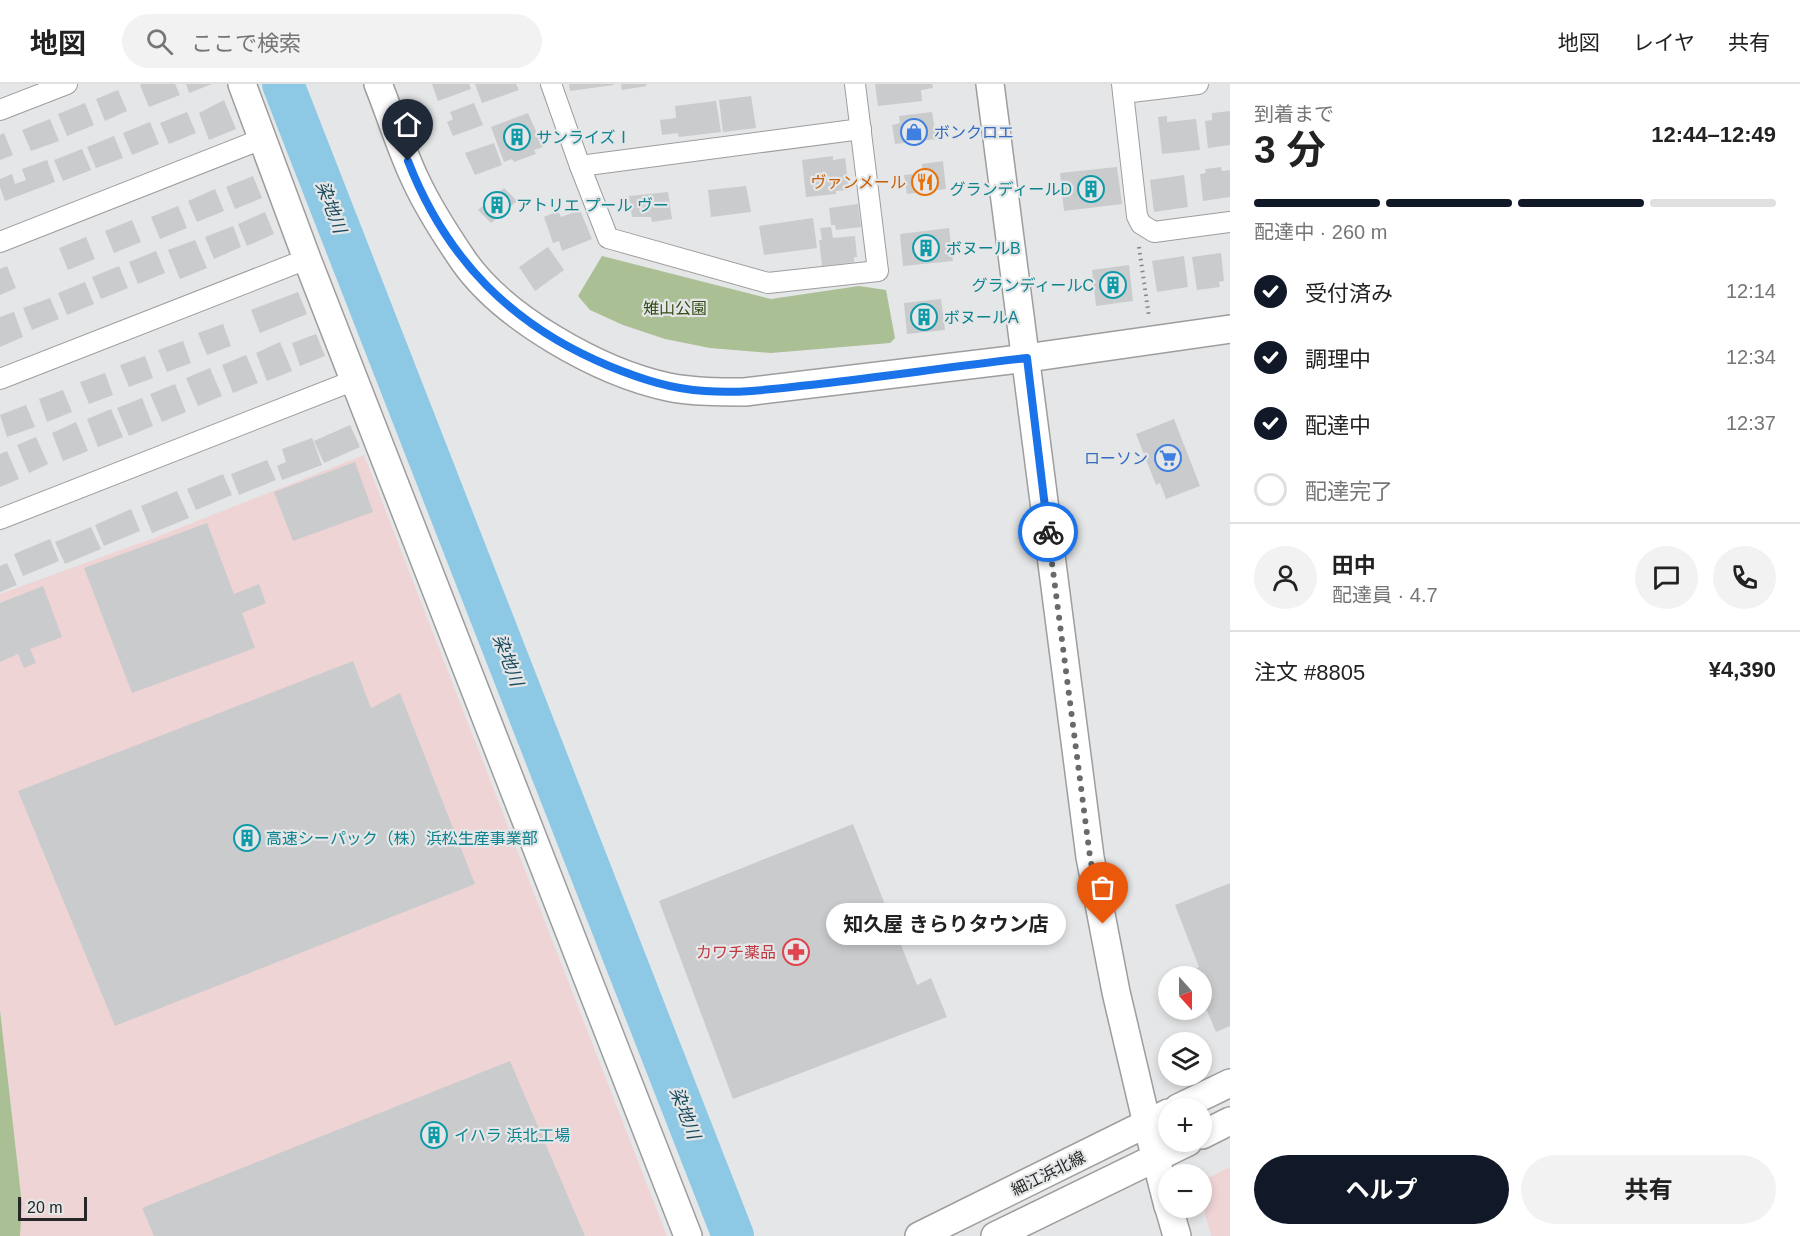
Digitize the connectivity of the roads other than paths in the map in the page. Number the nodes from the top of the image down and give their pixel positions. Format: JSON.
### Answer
{"nodes":[{"id":1,"x":67,"y":84,"type":"edge"},
{"id":2,"x":242,"y":84,"type":"edge"},
{"id":3,"x":378,"y":84,"type":"edge"},
{"id":4,"x":551,"y":84,"type":"edge"},
{"id":5,"x":855,"y":84,"type":"edge"},
{"id":6,"x":990,"y":84,"type":"edge"},
{"id":7,"x":1198,"y":84,"type":"edge"},
{"id":8,"x":1122,"y":89,"type":"edge"},
{"id":9,"x":0,"y":110,"type":"edge"},
{"id":10,"x":861,"y":129,"type":"junction"},
{"id":11,"x":262,"y":139,"type":"junction"},
{"id":12,"x":580,"y":166,"type":"junction"},
{"id":13,"x":1230,"y":222,"type":"edge"},
{"id":14,"x":0,"y":242,"type":"edge"},
{"id":15,"x":307,"y":259,"type":"junction"},
{"id":16,"x":1230,"y":328,"type":"edge"},
{"id":17,"x":1027,"y":358,"type":"junction"},
{"id":18,"x":0,"y":379,"type":"edge"},
{"id":19,"x":355,"y":380,"type":"junction"},
{"id":20,"x":0,"y":519,"type":"edge"},
{"id":21,"x":1230,"y":1083,"type":"edge"},
{"id":22,"x":1199,"y":1098,"type":"edge"},
{"id":23,"x":1158,"y":1119,"type":"edge"},
{"id":24,"x":1230,"y":1121,"type":"edge"},
{"id":25,"x":1212,"y":1130,"type":"edge"},
{"id":26,"x":1166,"y":1152,"type":"edge"},
{"id":27,"x":1155,"y":1157,"type":"junction"},
{"id":28,"x":1158,"y":1168,"type":"edge"},
{"id":29,"x":1172,"y":1218,"type":"edge"},
{"id":30,"x":688,"y":1236,"type":"edge"},
{"id":31,"x":919,"y":1236,"type":"edge"},
{"id":32,"x":995,"y":1236,"type":"edge"},
{"id":33,"x":1177,"y":1236,"type":"edge"}],
"edges":[{"from":1,"to":9,"type":"street"},
{"from":2,"to":11,"type":"street"},
{"from":3,"to":17,"type":"street"},
{"from":4,"to":12,"type":"street"},
{"from":5,"to":10,"type":"street"},
{"from":6,"to":17,"type":"street"},
{"from":7,"to":8,"type":"street"},
{"from":8,"to":13,"type":"street"},
{"from":10,"to":12,"type":"street"},
{"from":10,"to":12,"type":"street"},
{"from":11,"to":14,"type":"street"},
{"from":11,"to":15,"type":"street"},
{"from":15,"to":18,"type":"street"},
{"from":15,"to":19,"type":"street"},
{"from":16,"to":17,"type":"street"},
{"from":17,"to":23,"type":"street"},
{"from":19,"to":20,"type":"street"},
{"from":19,"to":30,"type":"street"},
{"from":21,"to":22,"type":"street"},
{"from":23,"to":27,"type":"street"},
{"from":23,"to":31,"type":"street","name":"細江浜北線"},
{"from":24,"to":25,"type":"street"},
{"from":26,"to":27,"type":"street","name":"細江浜北線"},
{"from":27,"to":28,"type":"street"},
{"from":27,"to":32,"type":"street","name":"細江浜北線"},
{"from":29,"to":33,"type":"street"}]}
